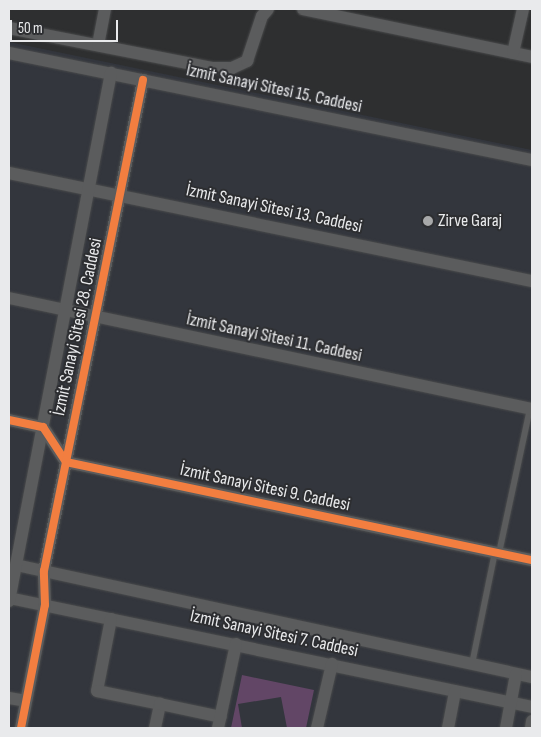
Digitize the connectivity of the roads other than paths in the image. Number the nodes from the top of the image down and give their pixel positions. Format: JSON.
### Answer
{"nodes":[{"id":1,"x":105,"y":9,"type":"edge"},
{"id":2,"x":268,"y":9,"type":"edge"},
{"id":3,"x":303,"y":9,"type":"edge"},
{"id":4,"x":523,"y":9,"type":"edge"},
{"id":5,"x":9,"y":28,"type":"edge"},
{"id":6,"x":98,"y":45,"type":"junction"},
{"id":7,"x":9,"y":52,"type":"edge"},
{"id":8,"x":513,"y":53,"type":"junction"},
{"id":9,"x":532,"y":57,"type":"edge"},
{"id":10,"x":111,"y":74,"type":"junction"},
{"id":11,"x":143,"y":80,"type":"junction"},
{"id":12,"x":532,"y":160,"type":"edge"},
{"id":13,"x":9,"y":173,"type":"edge"},
{"id":14,"x":89,"y":189,"type":"junction"},
{"id":15,"x":120,"y":195,"type":"junction"},
{"id":16,"x":532,"y":281,"type":"edge"},
{"id":17,"x":9,"y":298,"type":"edge"},
{"id":18,"x":64,"y":309,"type":"junction"},
{"id":19,"x":95,"y":318,"type":"junction"},
{"id":20,"x":531,"y":409,"type":"edge"},
{"id":21,"x":9,"y":420,"type":"edge"},
{"id":22,"x":43,"y":427,"type":"junction"},
{"id":23,"x":66,"y":462,"type":"junction"},
{"id":24,"x":14,"y":546,"type":"edge"},
{"id":25,"x":497,"y":552,"type":"junction"},
{"id":26,"x":532,"y":560,"type":"edge"},
{"id":27,"x":16,"y":565,"type":"junction"},
{"id":28,"x":44,"y":571,"type":"junction"},
{"id":29,"x":9,"y":599,"type":"edge"},
{"id":30,"x":45,"y":605,"type":"junction"},
{"id":31,"x":111,"y":619,"type":"junction"},
{"id":32,"x":236,"y":644,"type":"junction"},
{"id":33,"x":332,"y":664,"type":"junction"},
{"id":34,"x":472,"y":664,"type":"junction"},
{"id":35,"x":516,"y":674,"type":"junction"},
{"id":36,"x":532,"y":677,"type":"edge"},
{"id":37,"x":455,"y":692,"type":"junction"},
{"id":38,"x":9,"y":698,"type":"edge"},
{"id":39,"x":26,"y":701,"type":"junction"},
{"id":40,"x":511,"y":703,"type":"junction"},
{"id":41,"x":160,"y":704,"type":"junction"},
{"id":42,"x":532,"y":707,"type":"edge"},
{"id":43,"x":532,"y":720,"type":"edge"},
{"id":44,"x":220,"y":723,"type":"edge"},
{"id":45,"x":22,"y":728,"type":"edge"},
{"id":46,"x":155,"y":728,"type":"edge"},
{"id":47,"x":317,"y":728,"type":"edge"},
{"id":48,"x":448,"y":728,"type":"edge"},
{"id":49,"x":506,"y":728,"type":"edge"},
{"id":50,"x":531,"y":728,"type":"edge"}],
"edges":[{"from":1,"to":6,"type":"street"},
{"from":2,"to":6,"type":"street"},
{"from":3,"to":8,"type":"street"},
{"from":4,"to":8,"type":"street"},
{"from":5,"to":6,"type":"street"},
{"from":7,"to":10,"type":"street","name":"İzmit Sanayi Sitesi 15. Caddesi"},
{"from":8,"to":9,"type":"street"},
{"from":10,"to":11,"type":"street","name":"İzmit Sanayi Sitesi 15. Caddesi"},
{"from":10,"to":14,"type":"street","name":"İzmit Sanayi Sitesi 28. Caddesi"},
{"from":11,"to":12,"type":"street","name":"İzmit Sanayi Sitesi 15. Caddesi"},
{"from":11,"to":15,"type":"street","name":"İzmit Sanayi Sitesi 28. Caddesi"},
{"from":13,"to":14,"type":"street","name":"İzmit Sanayi Sitesi 13. Caddesi"},
{"from":14,"to":15,"type":"street","name":"İzmit Sanayi Sitesi 13. Caddesi"},
{"from":14,"to":18,"type":"street","name":"İzmit Sanayi Sitesi 28. Caddesi"},
{"from":15,"to":16,"type":"street","name":"İzmit Sanayi Sitesi 13. Caddesi"},
{"from":15,"to":19,"type":"street","name":"İzmit Sanayi Sitesi 28. Caddesi"},
{"from":17,"to":18,"type":"street","name":"İzmit Sanayi Sitesi 11. Caddesi"},
{"from":18,"to":19,"type":"street","name":"İzmit Sanayi Sitesi 11. Caddesi"},
{"from":18,"to":22,"type":"street","name":"İzmit Sanayi Sitesi 28. Caddesi"},
{"from":19,"to":20,"type":"street","name":"İzmit Sanayi Sitesi 11. Caddesi"},
{"from":19,"to":23,"type":"street","name":"İzmit Sanayi Sitesi 28. Caddesi"},
{"from":20,"to":25,"type":"lane"},
{"from":21,"to":22,"type":"street"},
{"from":22,"to":23,"type":"street"},
{"from":22,"to":24,"type":"street","name":"İzmit Sanayi Sitesi 28. Caddesi"},
{"from":23,"to":25,"type":"street","name":"İzmit Sanayi Sitesi 9. Caddesi"},
{"from":23,"to":28,"type":"street","name":"İzmit Sanayi Sitesi 28. Caddesi"},
{"from":24,"to":27,"type":"street","name":"İzmit Sanayi Sitesi 28. Caddesi"},
{"from":25,"to":26,"type":"street","name":"İzmit Sanayi Sitesi 9. Caddesi"},
{"from":25,"to":34,"type":"lane"},
{"from":27,"to":28,"type":"street","name":"İzmit Sanayi Sitesi 7. Caddesi"},
{"from":27,"to":29,"type":"street","name":"İzmit Sanayi Sitesi 28. Caddesi"},
{"from":28,"to":30,"type":"street","name":"İzmit Sanayi Sitesi 28. Caddesi"},
{"from":28,"to":34,"type":"street","name":"İzmit Sanayi Sitesi 7. Caddesi"},
{"from":29,"to":30,"type":"street","name":"İzmit Sanayi Sitesi 7. Caddesi"},
{"from":30,"to":31,"type":"street","name":"İzmit Sanayi Sitesi 7. Caddesi"},
{"from":30,"to":39,"type":"street","name":"İzmit Sanayi Sitesi 28. Caddesi"},
{"from":31,"to":32,"type":"street","name":"İzmit Sanayi Sitesi 7. Caddesi"},
{"from":31,"to":41,"type":"street"},
{"from":32,"to":33,"type":"street","name":"İzmit Sanayi Sitesi 7. Caddesi"},
{"from":32,"to":44,"type":"street"},
{"from":33,"to":37,"type":"street","name":"İzmit Sanayi Sitesi 7. Caddesi"},
{"from":33,"to":47,"type":"street"},
{"from":34,"to":35,"type":"street","name":"İzmit Sanayi Sitesi 7. Caddesi"},
{"from":35,"to":36,"type":"street","name":"İzmit Sanayi Sitesi 7. Caddesi"},
{"from":35,"to":40,"type":"street"},
{"from":37,"to":40,"type":"street","name":"İzmit Sanayi Sitesi 7. Caddesi"},
{"from":37,"to":48,"type":"street"},
{"from":38,"to":39,"type":"street"},
{"from":39,"to":45,"type":"street","name":"İzmit Sanayi Sitesi 28. Caddesi"},
{"from":40,"to":42,"type":"street","name":"İzmit Sanayi Sitesi 7. Caddesi"},
{"from":40,"to":49,"type":"street"},
{"from":41,"to":44,"type":"street"},
{"from":41,"to":46,"type":"street"},
{"from":43,"to":50,"type":"street"}]}
